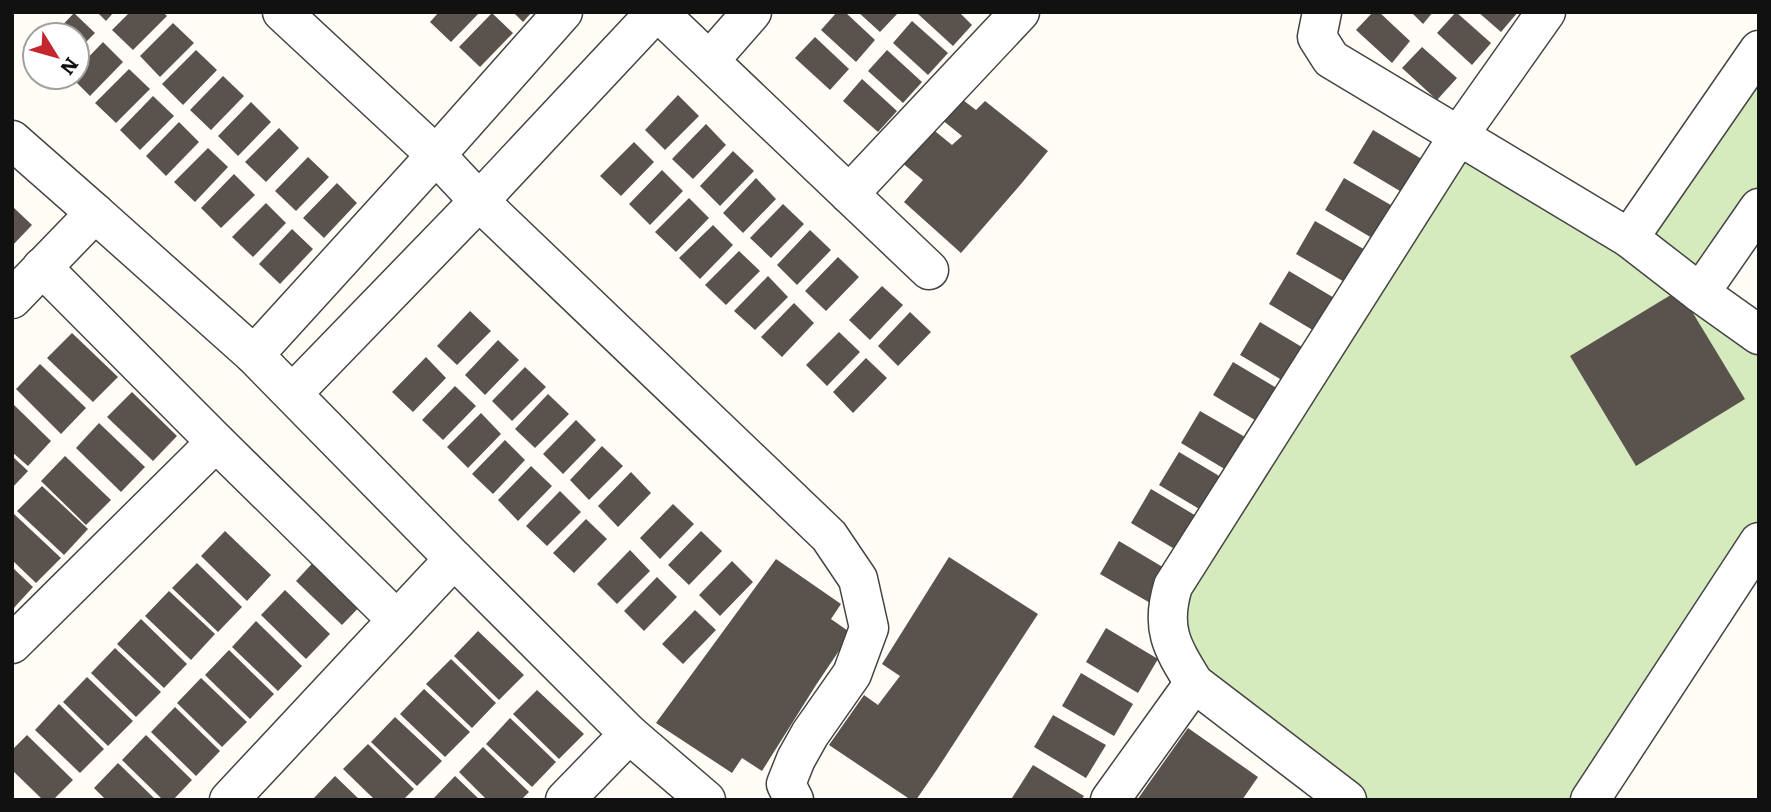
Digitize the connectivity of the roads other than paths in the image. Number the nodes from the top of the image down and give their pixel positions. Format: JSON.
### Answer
{"nodes":[{"id":1,"x":282,"y":12,"type":"edge"},
{"id":2,"x":563,"y":12,"type":"edge"},
{"id":3,"x":657,"y":12,"type":"edge"},
{"id":4,"x":752,"y":12,"type":"edge"},
{"id":5,"x":1020,"y":12,"type":"edge"},
{"id":6,"x":1322,"y":12,"type":"edge"},
{"id":7,"x":1546,"y":12,"type":"edge"},
{"id":8,"x":1759,"y":50,"type":"edge"},
{"id":9,"x":710,"y":60,"type":"junction"},
{"id":10,"x":1459,"y":135,"type":"junction"},
{"id":11,"x":12,"y":140,"type":"edge"},
{"id":12,"x":436,"y":155,"type":"junction"},
{"id":13,"x":849,"y":194,"type":"junction"},
{"id":14,"x":479,"y":201,"type":"junction"},
{"id":15,"x":1759,"y":208,"type":"edge"},
{"id":16,"x":95,"y":213,"type":"junction"},
{"id":17,"x":1629,"y":239,"type":"junction"},
{"id":18,"x":43,"y":267,"type":"junction"},
{"id":19,"x":929,"y":270,"type":"dead end"},
{"id":20,"x":1700,"y":293,"type":"junction"},
{"id":21,"x":12,"y":299,"type":"edge"},
{"id":22,"x":1759,"y":335,"type":"edge"},
{"id":23,"x":254,"y":355,"type":"junction"},
{"id":24,"x":292,"y":393,"type":"junction"},
{"id":25,"x":216,"y":442,"type":"junction"},
{"id":26,"x":1759,"y":542,"type":"edge"},
{"id":27,"x":454,"y":559,"type":"junction"},
{"id":28,"x":397,"y":620,"type":"junction"},
{"id":29,"x":12,"y":644,"type":"edge"},
{"id":30,"x":1194,"y":683,"type":"junction"},
{"id":31,"x":629,"y":734,"type":"junction"},
{"id":32,"x":1336,"y":796,"type":"edge"},
{"id":33,"x":229,"y":800,"type":"edge"},
{"id":34,"x":565,"y":800,"type":"edge"},
{"id":35,"x":706,"y":800,"type":"edge"},
{"id":36,"x":794,"y":800,"type":"edge"},
{"id":37,"x":1110,"y":800,"type":"edge"},
{"id":38,"x":1590,"y":800,"type":"edge"}],
"edges":[{"from":1,"to":12,"type":"street"},
{"from":2,"to":12,"type":"street"},
{"from":3,"to":9,"type":"street"},
{"from":3,"to":14,"type":"street"},
{"from":4,"to":9,"type":"street"},
{"from":5,"to":13,"type":"street"},
{"from":6,"to":10,"type":"street"},
{"from":7,"to":10,"type":"street"},
{"from":8,"to":17,"type":"street"},
{"from":9,"to":13,"type":"street"},
{"from":10,"to":17,"type":"street"},
{"from":10,"to":30,"type":"street"},
{"from":11,"to":16,"type":"street"},
{"from":12,"to":14,"type":"street"},
{"from":12,"to":23,"type":"street"},
{"from":13,"to":19,"type":"street"},
{"from":14,"to":24,"type":"street"},
{"from":14,"to":36,"type":"street"},
{"from":15,"to":20,"type":"street"},
{"from":16,"to":18,"type":"street"},
{"from":16,"to":23,"type":"street"},
{"from":17,"to":20,"type":"street"},
{"from":18,"to":21,"type":"street"},
{"from":18,"to":25,"type":"street"},
{"from":20,"to":22,"type":"street"},
{"from":23,"to":24,"type":"street"},
{"from":24,"to":27,"type":"street"},
{"from":25,"to":28,"type":"street"},
{"from":25,"to":29,"type":"street"},
{"from":26,"to":38,"type":"street"},
{"from":27,"to":28,"type":"street"},
{"from":27,"to":31,"type":"street"},
{"from":28,"to":33,"type":"street"},
{"from":30,"to":32,"type":"street"},
{"from":30,"to":37,"type":"street"},
{"from":31,"to":34,"type":"street"},
{"from":31,"to":35,"type":"street"}]}
